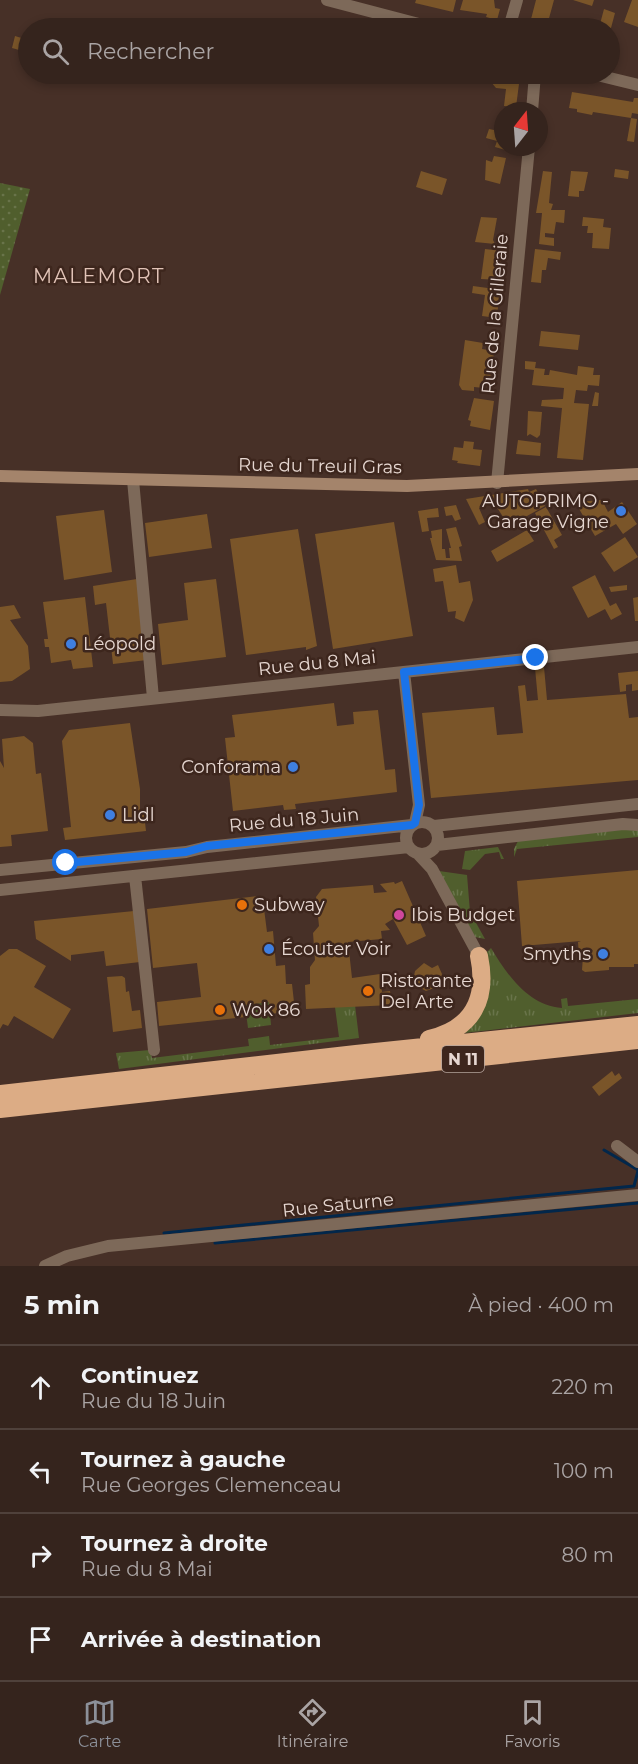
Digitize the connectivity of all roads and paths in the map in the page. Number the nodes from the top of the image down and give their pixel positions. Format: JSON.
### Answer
{"nodes":[{"id":1,"x":327,"y":0,"type":"edge"},
{"id":2,"x":517,"y":0,"type":"edge"},
{"id":3,"x":396,"y":18,"type":"edge"},
{"id":4,"x":512,"y":18,"type":"edge"},
{"id":5,"x":620,"y":81,"type":"edge"},
{"id":6,"x":534,"y":84,"type":"edge"},
{"id":7,"x":638,"y":86,"type":"edge"},
{"id":8,"x":533,"y":102,"type":"edge"},
{"id":9,"x":528,"y":156,"type":"edge"},
{"id":10,"x":638,"y":474,"type":"edge"},
{"id":11,"x":0,"y":476,"type":"edge"},
{"id":12,"x":133,"y":480,"type":"junction"},
{"id":13,"x":497,"y":483,"type":"junction"},
{"id":14,"x":638,"y":647,"type":"edge"},
{"id":15,"x":404,"y":672,"type":"junction"},
{"id":16,"x":153,"y":698,"type":"junction"},
{"id":17,"x":0,"y":710,"type":"edge"},
{"id":18,"x":638,"y":804,"type":"edge"},
{"id":19,"x":422,"y":824,"type":"junction"},
{"id":20,"x":638,"y":825,"type":"edge"},
{"id":21,"x":435,"y":848,"type":"junction"},
{"id":22,"x":413,"y":850,"type":"junction"},
{"id":23,"x":431,"y":867,"type":"junction"},
{"id":24,"x":0,"y":870,"type":"edge"},
{"id":25,"x":135,"y":876,"type":"junction"},
{"id":26,"x":0,"y":890,"type":"edge"},
{"id":27,"x":479,"y":956,"type":"joint"},
{"id":28,"x":638,"y":1025,"type":"edge"},
{"id":29,"x":638,"y":1040,"type":"edge"},
{"id":30,"x":154,"y":1050,"type":"dead end"},
{"id":31,"x":356,"y":1054,"type":"junction"},
{"id":32,"x":0,"y":1094,"type":"edge"},
{"id":33,"x":38,"y":1105,"type":"junction"},
{"id":34,"x":0,"y":1109,"type":"edge"},
{"id":35,"x":0,"y":1116,"type":"edge"},
{"id":36,"x":617,"y":1146,"type":"dead end"},
{"id":37,"x":638,"y":1162,"type":"edge"},
{"id":38,"x":638,"y":1195,"type":"edge"},
{"id":39,"x":45,"y":1266,"type":"edge"}],
"edges":[{"from":1,"to":3,"type":"street"},
{"from":2,"to":4,"type":"street"},
{"from":5,"to":7,"type":"street"},
{"from":6,"to":8,"type":"street"},
{"from":9,"to":13,"type":"street","name":"Rue de la Gilleraie"},
{"from":10,"to":13,"type":"street","name":"Rue du Treuil Gras"},
{"from":11,"to":12,"type":"street","name":"Rue du Treuil Gras"},
{"from":12,"to":13,"type":"street","name":"Rue du Treuil Gras"},
{"from":12,"to":16,"type":"street"},
{"from":14,"to":15,"type":"street","name":"Rue du 8 Mai"},
{"from":15,"to":16,"type":"street","name":"Rue du 8 Mai"},
{"from":15,"to":19,"type":"street"},
{"from":16,"to":17,"type":"street","name":"Rue du 8 Mai"},
{"from":18,"to":19,"type":"street","name":"Rue du 18 Juin"},
{"from":19,"to":21,"type":"street"},
{"from":19,"to":22,"type":"street"},
{"from":19,"to":24,"type":"street","name":"Rue du 18 Juin"},
{"from":20,"to":21,"type":"street"},
{"from":21,"to":22,"type":"street"},
{"from":21,"to":23,"type":"street"},
{"from":22,"to":23,"type":"street"},
{"from":22,"to":25,"type":"street","name":"Rue du 18 Juin"},
{"from":23,"to":27,"type":"street"},
{"from":25,"to":26,"type":"street","name":"Rue du 18 Juin"},
{"from":25,"to":30,"type":"street"},
{"from":27,"to":31,"type":"highway"},
{"from":28,"to":31,"type":"highway","number":"N 11"},
{"from":29,"to":33,"type":"highway","number":"N 11"},
{"from":31,"to":32,"type":"highway","number":"N 11"},
{"from":33,"to":34,"type":"highway","number":"N 11"},
{"from":33,"to":35,"type":"highway"},
{"from":36,"to":37,"type":"street"},
{"from":38,"to":39,"type":"street","name":"Rue Saturne"}]}
